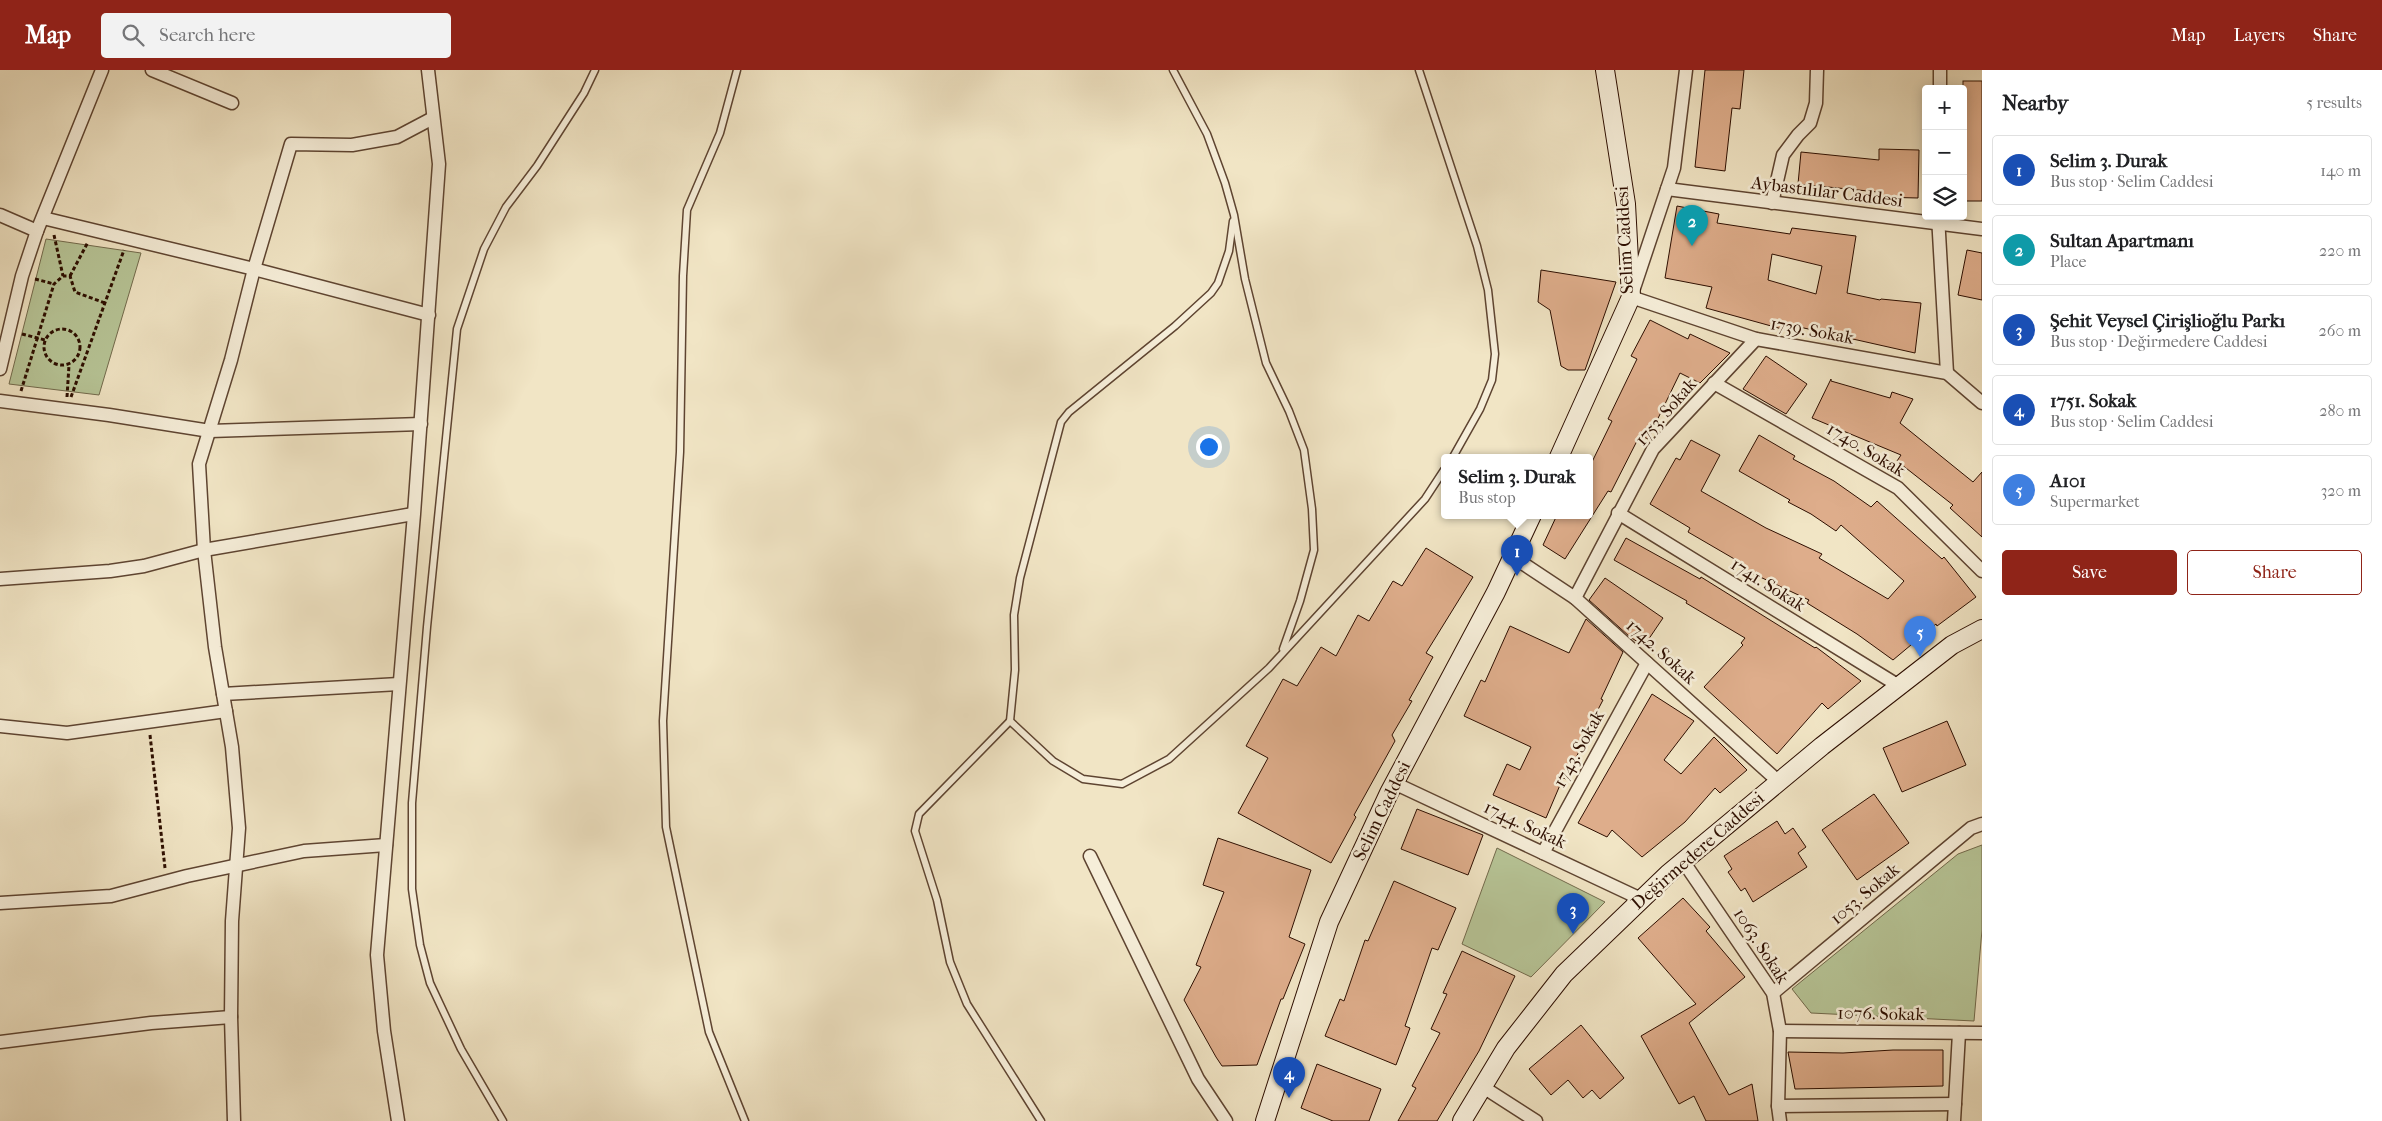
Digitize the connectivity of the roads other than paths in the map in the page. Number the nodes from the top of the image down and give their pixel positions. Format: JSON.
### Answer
{"nodes":[{"id":1,"x":102,"y":70,"type":"edge"},
{"id":2,"x":152,"y":70,"type":"edge"},
{"id":3,"x":428,"y":70,"type":"edge"},
{"id":4,"x":595,"y":70,"type":"edge"},
{"id":5,"x":737,"y":70,"type":"edge"},
{"id":6,"x":1173,"y":70,"type":"edge"},
{"id":7,"x":1419,"y":70,"type":"edge"},
{"id":8,"x":1605,"y":70,"type":"edge"},
{"id":9,"x":1686,"y":70,"type":"edge"},
{"id":10,"x":1818,"y":70,"type":"edge"},
{"id":11,"x":1940,"y":70,"type":"edge"},
{"id":12,"x":1940,"y":85,"type":"edge"},
{"id":13,"x":232,"y":103,"type":"dead end"},
{"id":14,"x":433,"y":118,"type":"junction"},
{"id":15,"x":1667,"y":189,"type":"junction"},
{"id":16,"x":1772,"y":202,"type":"junction"},
{"id":17,"x":0,"y":215,"type":"edge"},
{"id":18,"x":1234,"y":215,"type":"junction"},
{"id":19,"x":1922,"y":218,"type":"edge"},
{"id":20,"x":47,"y":219,"type":"junction"},
{"id":21,"x":1938,"y":220,"type":"edge"},
{"id":22,"x":1982,"y":229,"type":"edge"},
{"id":23,"x":37,"y":231,"type":"junction"},
{"id":24,"x":254,"y":269,"type":"junction"},
{"id":25,"x":1631,"y":297,"type":"junction"},
{"id":26,"x":429,"y":315,"type":"junction"},
{"id":27,"x":1756,"y":339,"type":"junction"},
{"id":28,"x":0,"y":369,"type":"edge"},
{"id":29,"x":1946,"y":373,"type":"junction"},
{"id":30,"x":1714,"y":383,"type":"junction"},
{"id":31,"x":0,"y":401,"type":"edge"},
{"id":32,"x":1982,"y":403,"type":"edge"},
{"id":33,"x":421,"y":424,"type":"junction"},
{"id":34,"x":210,"y":431,"type":"junction"},
{"id":35,"x":1456,"y":454,"type":"edge"},
{"id":36,"x":1560,"y":454,"type":"edge"},
{"id":37,"x":1441,"y":475,"type":"edge"},
{"id":38,"x":1618,"y":512,"type":"junction"},
{"id":39,"x":413,"y":514,"type":"junction"},
{"id":40,"x":1530,"y":519,"type":"edge"},
{"id":41,"x":204,"y":550,"type":"junction"},
{"id":42,"x":1513,"y":556,"type":"junction"},
{"id":43,"x":1982,"y":571,"type":"edge"},
{"id":44,"x":0,"y":579,"type":"edge"},
{"id":45,"x":1574,"y":598,"type":"junction"},
{"id":46,"x":1982,"y":629,"type":"edge"},
{"id":47,"x":1281,"y":654,"type":"junction"},
{"id":48,"x":1646,"y":663,"type":"junction"},
{"id":49,"x":399,"y":684,"type":"junction"},
{"id":50,"x":1899,"y":686,"type":"junction"},
{"id":51,"x":223,"y":694,"type":"junction"},
{"id":52,"x":226,"y":711,"type":"junction"},
{"id":53,"x":1010,"y":721,"type":"junction"},
{"id":54,"x":0,"y":726,"type":"edge"},
{"id":55,"x":1779,"y":782,"type":"junction"},
{"id":56,"x":1394,"y":783,"type":"junction"},
{"id":57,"x":1982,"y":824,"type":"edge"},
{"id":58,"x":386,"y":845,"type":"junction"},
{"id":59,"x":1543,"y":853,"type":"junction"},
{"id":60,"x":1090,"y":856,"type":"dead end"},
{"id":61,"x":1682,"y":861,"type":"junction"},
{"id":62,"x":236,"y":865,"type":"junction"},
{"id":63,"x":1642,"y":899,"type":"junction"},
{"id":64,"x":0,"y":904,"type":"edge"},
{"id":65,"x":1773,"y":993,"type":"junction"},
{"id":66,"x":230,"y":1017,"type":"junction"},
{"id":67,"x":1780,"y":1031,"type":"junction"},
{"id":68,"x":1959,"y":1033,"type":"junction"},
{"id":69,"x":1982,"y":1033,"type":"edge"},
{"id":70,"x":0,"y":1042,"type":"edge"},
{"id":71,"x":1482,"y":1087,"type":"junction"},
{"id":72,"x":1955,"y":1104,"type":"junction"},
{"id":73,"x":1778,"y":1106,"type":"junction"},
{"id":74,"x":234,"y":1121,"type":"edge"},
{"id":75,"x":398,"y":1121,"type":"edge"},
{"id":76,"x":503,"y":1121,"type":"edge"},
{"id":77,"x":745,"y":1121,"type":"edge"},
{"id":78,"x":1041,"y":1121,"type":"edge"},
{"id":79,"x":1226,"y":1121,"type":"edge"},
{"id":80,"x":1265,"y":1121,"type":"edge"},
{"id":81,"x":1462,"y":1121,"type":"edge"},
{"id":82,"x":1536,"y":1121,"type":"edge"},
{"id":83,"x":1780,"y":1121,"type":"edge"},
{"id":84,"x":1954,"y":1121,"type":"edge"}],
"edges":[{"from":1,"to":20,"type":"street"},
{"from":2,"to":13,"type":"street"},
{"from":3,"to":14,"type":"street"},
{"from":4,"to":76,"type":"lane"},
{"from":5,"to":77,"type":"lane"},
{"from":6,"to":18,"type":"lane"},
{"from":7,"to":35,"type":"lane"},
{"from":8,"to":25,"type":"main road","name":"Selim Caddesi"},
{"from":9,"to":15,"type":"street"},
{"from":10,"to":16,"type":"street"},
{"from":11,"to":12,"type":"street"},
{"from":14,"to":24,"type":"street"},
{"from":14,"to":26,"type":"street"},
{"from":15,"to":16,"type":"street","name":"Aybastılılar Caddesi"},
{"from":15,"to":25,"type":"street"},
{"from":16,"to":19,"type":"street","name":"Aybastılılar Caddesi"},
{"from":17,"to":23,"type":"street"},
{"from":18,"to":47,"type":"lane"},
{"from":18,"to":53,"type":"lane"},
{"from":20,"to":23,"type":"street"},
{"from":20,"to":24,"type":"street"},
{"from":21,"to":22,"type":"street","name":"Aybastılılar Caddesi"},
{"from":21,"to":29,"type":"street"},
{"from":23,"to":28,"type":"street"},
{"from":24,"to":26,"type":"street"},
{"from":24,"to":34,"type":"street"},
{"from":25,"to":27,"type":"street","name":"1739. Sokak"},
{"from":25,"to":36,"type":"main road","name":"Selim Caddesi"},
{"from":26,"to":33,"type":"street"},
{"from":27,"to":29,"type":"street","name":"1739. Sokak"},
{"from":27,"to":30,"type":"street","name":"1753. Sokak"},
{"from":29,"to":32,"type":"street","name":"1739. Sokak"},
{"from":30,"to":38,"type":"street","name":"1753. Sokak"},
{"from":30,"to":43,"type":"street","name":"1740. Sokak"},
{"from":31,"to":34,"type":"street"},
{"from":33,"to":34,"type":"street"},
{"from":33,"to":39,"type":"street"},
{"from":34,"to":41,"type":"street"},
{"from":37,"to":47,"type":"lane"},
{"from":38,"to":45,"type":"street","name":"1753. Sokak"},
{"from":38,"to":50,"type":"street","name":"1741. Sokak"},
{"from":39,"to":41,"type":"street"},
{"from":39,"to":49,"type":"street"},
{"from":40,"to":42,"type":"main road","name":"Selim Caddesi"},
{"from":41,"to":44,"type":"street"},
{"from":41,"to":51,"type":"street"},
{"from":42,"to":45,"type":"street","name":"1742. Sokak"},
{"from":42,"to":56,"type":"main road","name":"Selim Caddesi"},
{"from":45,"to":48,"type":"street","name":"1742. Sokak"},
{"from":46,"to":50,"type":"main road","name":"Değirmedere Caddesi"},
{"from":47,"to":53,"type":"lane"},
{"from":48,"to":55,"type":"street","name":"1742. Sokak"},
{"from":48,"to":59,"type":"street","name":"1743. Sokak"},
{"from":49,"to":51,"type":"street"},
{"from":49,"to":58,"type":"street"},
{"from":50,"to":55,"type":"main road","name":"Değirmedere Caddesi"},
{"from":51,"to":52,"type":"street"},
{"from":52,"to":54,"type":"street"},
{"from":52,"to":62,"type":"street"},
{"from":53,"to":78,"type":"lane"},
{"from":55,"to":61,"type":"main road","name":"Değirmedere Caddesi"},
{"from":56,"to":59,"type":"street","name":"1744. Sokak"},
{"from":56,"to":80,"type":"main road","name":"Selim Caddesi"},
{"from":57,"to":65,"type":"street","name":"1053. Sokak"},
{"from":58,"to":62,"type":"street"},
{"from":58,"to":75,"type":"street"},
{"from":59,"to":63,"type":"street","name":"1744. Sokak"},
{"from":60,"to":79,"type":"street"},
{"from":61,"to":63,"type":"main road","name":"Değirmedere Caddesi"},
{"from":61,"to":65,"type":"street","name":"1063. Sokak"},
{"from":62,"to":64,"type":"street"},
{"from":62,"to":66,"type":"street"},
{"from":63,"to":71,"type":"main road","name":"Değirmedere Caddesi"},
{"from":65,"to":67,"type":"street","name":"1063. Sokak"},
{"from":66,"to":70,"type":"street"},
{"from":66,"to":74,"type":"street"},
{"from":67,"to":68,"type":"street","name":"1076. Sokak"},
{"from":67,"to":73,"type":"street","name":"1063. Sokak"},
{"from":68,"to":69,"type":"street","name":"1076. Sokak"},
{"from":68,"to":72,"type":"street"},
{"from":71,"to":81,"type":"main road","name":"Değirmedere Caddesi"},
{"from":71,"to":82,"type":"street"},
{"from":72,"to":73,"type":"street"},
{"from":72,"to":84,"type":"street"},
{"from":73,"to":83,"type":"street","name":"1063. Sokak"}]}
